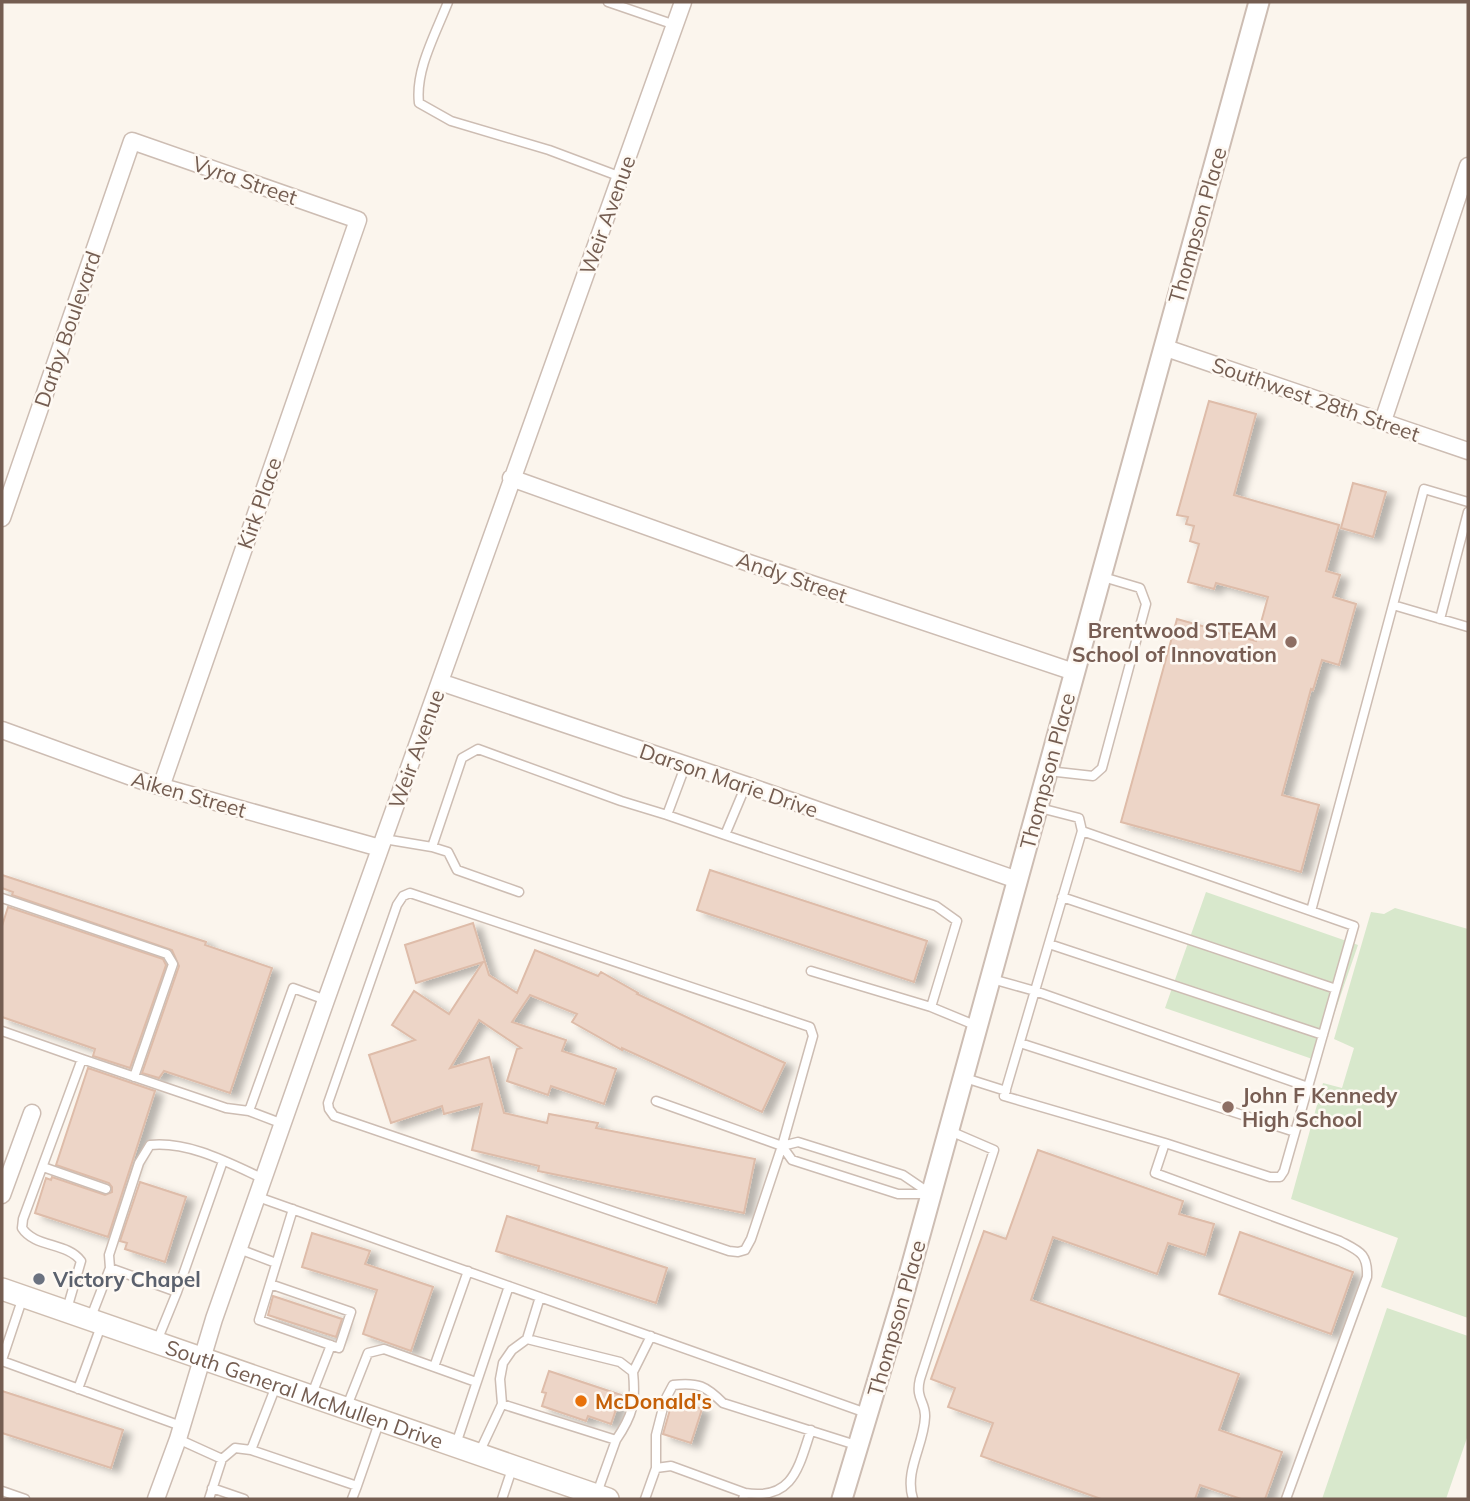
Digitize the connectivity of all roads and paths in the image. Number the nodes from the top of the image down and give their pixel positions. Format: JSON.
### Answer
{"nodes":[{"id":1,"x":447,"y":2,"type":"edge"},
{"id":2,"x":608,"y":2,"type":"edge"},
{"id":3,"x":683,"y":2,"type":"edge"},
{"id":4,"x":1259,"y":2,"type":"edge"},
{"id":5,"x":674,"y":26,"type":"junction"},
{"id":6,"x":132,"y":141,"type":"joint"},
{"id":7,"x":1468,"y":166,"type":"edge"},
{"id":8,"x":621,"y":177,"type":"junction"},
{"id":9,"x":358,"y":220,"type":"joint"},
{"id":10,"x":1163,"y":347,"type":"junction"},
{"id":11,"x":1383,"y":421,"type":"junction"},
{"id":12,"x":1468,"y":451,"type":"edge"},
{"id":13,"x":511,"y":478,"type":"junction"},
{"id":14,"x":1468,"y":502,"type":"edge"},
{"id":15,"x":1468,"y":512,"type":"edge"},
{"id":16,"x":2,"y":518,"type":"edge"},
{"id":17,"x":1458,"y":553,"type":"junction"},
{"id":18,"x":1468,"y":556,"type":"edge"},
{"id":19,"x":1101,"y":577,"type":"junction"},
{"id":20,"x":1393,"y":605,"type":"junction"},
{"id":21,"x":1440,"y":619,"type":"junction"},
{"id":22,"x":1468,"y":626,"type":"edge"},
{"id":23,"x":1074,"y":672,"type":"junction"},
{"id":24,"x":440,"y":682,"type":"junction"},
{"id":25,"x":2,"y":730,"type":"edge"},
{"id":26,"x":686,"y":764,"type":"junction"},
{"id":27,"x":1048,"y":771,"type":"junction"},
{"id":28,"x":746,"y":785,"type":"junction"},
{"id":29,"x":161,"y":787,"type":"junction"},
{"id":30,"x":1038,"y":807,"type":"junction"},
{"id":31,"x":667,"y":815,"type":"junction"},
{"id":32,"x":1082,"y":831,"type":"junction"},
{"id":33,"x":725,"y":835,"type":"junction"},
{"id":34,"x":382,"y":844,"type":"junction"},
{"id":35,"x":432,"y":848,"type":"junction"},
{"id":36,"x":1017,"y":880,"type":"junction"},
{"id":37,"x":519,"y":892,"type":"dead end"},
{"id":38,"x":1062,"y":897,"type":"junction"},
{"id":39,"x":2,"y":898,"type":"edge"},
{"id":40,"x":1311,"y":911,"type":"junction"},
{"id":41,"x":1049,"y":944,"type":"junction"},
{"id":42,"x":811,"y":971,"type":"dead end"},
{"id":43,"x":989,"y":979,"type":"junction"},
{"id":44,"x":1336,"y":989,"type":"junction"},
{"id":45,"x":1035,"y":991,"type":"junction"},
{"id":46,"x":326,"y":1000,"type":"junction"},
{"id":47,"x":931,"y":1007,"type":"junction"},
{"id":48,"x":976,"y":1026,"type":"junction"},
{"id":49,"x":2,"y":1031,"type":"edge"},
{"id":50,"x":1323,"y":1035,"type":"junction"},
{"id":51,"x":1020,"y":1043,"type":"junction"},
{"id":52,"x":82,"y":1059,"type":"junction"},
{"id":53,"x":134,"y":1077,"type":"junction"},
{"id":54,"x":962,"y":1077,"type":"junction"},
{"id":55,"x":1308,"y":1087,"type":"junction"},
{"id":56,"x":1005,"y":1093,"type":"junction"},
{"id":57,"x":656,"y":1101,"type":"dead end"},
{"id":58,"x":248,"y":1111,"type":"junction"},
{"id":59,"x":32,"y":1113,"type":"dead end"},
{"id":60,"x":282,"y":1124,"type":"junction"},
{"id":61,"x":949,"y":1131,"type":"junction"},
{"id":62,"x":1295,"y":1132,"type":"junction"},
{"id":63,"x":1165,"y":1143,"type":"junction"},
{"id":64,"x":782,"y":1146,"type":"junction"},
{"id":65,"x":223,"y":1161,"type":"junction"},
{"id":66,"x":43,"y":1167,"type":"junction"},
{"id":67,"x":264,"y":1179,"type":"junction"},
{"id":68,"x":106,"y":1189,"type":"dead end"},
{"id":69,"x":930,"y":1194,"type":"junction"},
{"id":70,"x":2,"y":1195,"type":"edge"},
{"id":71,"x":258,"y":1197,"type":"junction"},
{"id":72,"x":293,"y":1209,"type":"junction"},
{"id":73,"x":239,"y":1249,"type":"junction"},
{"id":74,"x":276,"y":1263,"type":"junction"},
{"id":75,"x":110,"y":1268,"type":"junction"},
{"id":76,"x":468,"y":1271,"type":"junction"},
{"id":77,"x":270,"y":1284,"type":"junction"},
{"id":78,"x":509,"y":1286,"type":"junction"},
{"id":79,"x":2,"y":1289,"type":"edge"},
{"id":80,"x":292,"y":1291,"type":"junction"},
{"id":81,"x":177,"y":1292,"type":"junction"},
{"id":82,"x":23,"y":1297,"type":"junction"},
{"id":83,"x":540,"y":1297,"type":"junction"},
{"id":84,"x":310,"y":1298,"type":"junction"},
{"id":85,"x":288,"y":1301,"type":"dead end"},
{"id":86,"x":307,"y":1307,"type":"dead end"},
{"id":87,"x":66,"y":1311,"type":"junction"},
{"id":88,"x":95,"y":1322,"type":"junction"},
{"id":89,"x":651,"y":1336,"type":"junction"},
{"id":90,"x":527,"y":1339,"type":"junction"},
{"id":91,"x":156,"y":1343,"type":"junction"},
{"id":92,"x":331,"y":1345,"type":"junction"},
{"id":93,"x":202,"y":1358,"type":"junction"},
{"id":94,"x":2,"y":1361,"type":"edge"},
{"id":95,"x":434,"y":1367,"type":"junction"},
{"id":96,"x":633,"y":1372,"type":"junction"},
{"id":97,"x":476,"y":1382,"type":"junction"},
{"id":98,"x":277,"y":1385,"type":"junction"},
{"id":99,"x":78,"y":1389,"type":"junction"},
{"id":100,"x":310,"y":1396,"type":"junction"},
{"id":101,"x":502,"y":1404,"type":"junction"},
{"id":102,"x":346,"y":1409,"type":"junction"},
{"id":103,"x":869,"y":1414,"type":"junction"},
{"id":104,"x":380,"y":1420,"type":"junction"},
{"id":105,"x":811,"y":1430,"type":"junction"},
{"id":106,"x":179,"y":1433,"type":"junction"},
{"id":107,"x":616,"y":1440,"type":"junction"},
{"id":108,"x":859,"y":1446,"type":"junction"},
{"id":109,"x":455,"y":1447,"type":"junction"},
{"id":110,"x":251,"y":1450,"type":"junction"},
{"id":111,"x":478,"y":1454,"type":"junction"},
{"id":112,"x":222,"y":1459,"type":"junction"},
{"id":113,"x":513,"y":1466,"type":"junction"},
{"id":114,"x":656,"y":1468,"type":"junction"},
{"id":115,"x":357,"y":1486,"type":"junction"},
{"id":116,"x":212,"y":1488,"type":"junction"},
{"id":117,"x":2,"y":1491,"type":"edge"},
{"id":118,"x":744,"y":1496,"type":"edge"},
{"id":119,"x":602,"y":1497,"type":"edge"},
{"id":120,"x":25,"y":1499,"type":"edge"},
{"id":121,"x":156,"y":1499,"type":"edge"},
{"id":122,"x":209,"y":1499,"type":"edge"},
{"id":123,"x":244,"y":1499,"type":"edge"},
{"id":124,"x":352,"y":1499,"type":"edge"},
{"id":125,"x":502,"y":1499,"type":"edge"},
{"id":126,"x":645,"y":1499,"type":"edge"},
{"id":127,"x":842,"y":1499,"type":"edge"},
{"id":128,"x":913,"y":1499,"type":"edge"},
{"id":129,"x":1286,"y":1499,"type":"edge"}],
"edges":[{"from":1,"to":8,"type":"lane"},
{"from":2,"to":5,"type":"lane"},
{"from":3,"to":5,"type":"street","name":"Weir Avenue"},
{"from":4,"to":10,"type":"street","name":"Thompson Place"},
{"from":5,"to":8,"type":"street","name":"Weir Avenue"},
{"from":6,"to":9,"type":"street","name":"Vyra Street"},
{"from":6,"to":16,"type":"street","name":"Darby Boulevard"},
{"from":7,"to":11,"type":"street"},
{"from":8,"to":13,"type":"street","name":"Weir Avenue"},
{"from":9,"to":29,"type":"street","name":"Kirk Place"},
{"from":10,"to":11,"type":"street","name":"Southwest 28th Street"},
{"from":10,"to":19,"type":"street","name":"Thompson Place"},
{"from":11,"to":12,"type":"street","name":"Southwest 28th Street"},
{"from":13,"to":23,"type":"street","name":"Andy Street"},
{"from":13,"to":24,"type":"street","name":"Weir Avenue"},
{"from":14,"to":20,"type":"lane"},
{"from":15,"to":17,"type":"lane"},
{"from":17,"to":18,"type":"lane"},
{"from":17,"to":21,"type":"lane"},
{"from":19,"to":23,"type":"street","name":"Thompson Place"},
{"from":19,"to":27,"type":"lane"},
{"from":20,"to":21,"type":"lane"},
{"from":20,"to":40,"type":"lane"},
{"from":21,"to":22,"type":"lane"},
{"from":23,"to":27,"type":"street","name":"Thompson Place"},
{"from":24,"to":26,"type":"street","name":"Darson Marie Drive"},
{"from":24,"to":34,"type":"street","name":"Weir Avenue"},
{"from":25,"to":29,"type":"street","name":"Aiken Street"},
{"from":26,"to":28,"type":"street","name":"Darson Marie Drive"},
{"from":26,"to":31,"type":"lane"},
{"from":27,"to":30,"type":"street","name":"Thompson Place"},
{"from":28,"to":33,"type":"lane"},
{"from":28,"to":36,"type":"street","name":"Darson Marie Drive"},
{"from":29,"to":34,"type":"street","name":"Aiken Street"},
{"from":30,"to":32,"type":"lane"},
{"from":30,"to":36,"type":"street","name":"Thompson Place"},
{"from":31,"to":33,"type":"lane"},
{"from":31,"to":35,"type":"lane"},
{"from":32,"to":38,"type":"lane"},
{"from":32,"to":40,"type":"lane"},
{"from":33,"to":47,"type":"lane"},
{"from":34,"to":35,"type":"lane"},
{"from":34,"to":46,"type":"street","name":"Weir Avenue"},
{"from":35,"to":37,"type":"lane"},
{"from":36,"to":43,"type":"street","name":"Thompson Place"},
{"from":38,"to":41,"type":"lane"},
{"from":38,"to":44,"type":"lane"},
{"from":39,"to":53,"type":"lane"},
{"from":40,"to":44,"type":"lane"},
{"from":41,"to":45,"type":"lane"},
{"from":41,"to":50,"type":"lane"},
{"from":42,"to":47,"type":"lane"},
{"from":43,"to":45,"type":"lane"},
{"from":43,"to":48,"type":"street","name":"Thompson Place"},
{"from":44,"to":50,"type":"lane"},
{"from":45,"to":51,"type":"lane"},
{"from":45,"to":55,"type":"lane"},
{"from":46,"to":58,"type":"lane"},
{"from":46,"to":60,"type":"street","name":"Weir Avenue"},
{"from":47,"to":48,"type":"lane"},
{"from":48,"to":54,"type":"street","name":"Thompson Place"},
{"from":49,"to":52,"type":"lane"},
{"from":50,"to":55,"type":"lane"},
{"from":51,"to":56,"type":"lane"},
{"from":51,"to":62,"type":"lane"},
{"from":52,"to":53,"type":"lane"},
{"from":52,"to":66,"type":"lane"},
{"from":53,"to":58,"type":"lane"},
{"from":54,"to":56,"type":"lane"},
{"from":54,"to":61,"type":"street","name":"Thompson Place"},
{"from":55,"to":62,"type":"lane"},
{"from":56,"to":63,"type":"lane"},
{"from":57,"to":64,"type":"lane"},
{"from":58,"to":60,"type":"lane"},
{"from":59,"to":70,"type":"street"},
{"from":60,"to":67,"type":"street","name":"Weir Avenue"},
{"from":61,"to":69,"type":"street","name":"Thompson Place"},
{"from":61,"to":128,"type":"lane"},
{"from":62,"to":63,"type":"lane"},
{"from":63,"to":129,"type":"lane"},
{"from":64,"to":64,"type":"lane"},
{"from":64,"to":69,"type":"lane"},
{"from":64,"to":69,"type":"lane"},
{"from":65,"to":67,"type":"lane"},
{"from":65,"to":75,"type":"lane"},
{"from":65,"to":81,"type":"lane"},
{"from":66,"to":68,"type":"lane"},
{"from":66,"to":87,"type":"lane"},
{"from":67,"to":71,"type":"street","name":"Weir Avenue"},
{"from":69,"to":103,"type":"street","name":"Thompson Place"},
{"from":71,"to":72,"type":"lane"},
{"from":71,"to":73,"type":"street","name":"Weir Avenue"},
{"from":72,"to":74,"type":"lane"},
{"from":72,"to":76,"type":"lane"},
{"from":73,"to":74,"type":"lane"},
{"from":73,"to":93,"type":"street","name":"Weir Avenue"},
{"from":74,"to":77,"type":"lane"},
{"from":75,"to":81,"type":"lane"},
{"from":75,"to":88,"type":"lane"},
{"from":76,"to":78,"type":"lane"},
{"from":76,"to":95,"type":"lane"},
{"from":77,"to":80,"type":"lane"},
{"from":77,"to":92,"type":"lane"},
{"from":78,"to":83,"type":"lane"},
{"from":78,"to":97,"type":"lane"},
{"from":79,"to":82,"type":"main road","name":"South General McMullen Drive"},
{"from":80,"to":84,"type":"lane"},
{"from":80,"to":85,"type":"lane"},
{"from":81,"to":91,"type":"lane"},
{"from":82,"to":87,"type":"main road","name":"South General McMullen Drive"},
{"from":82,"to":94,"type":"lane"},
{"from":83,"to":89,"type":"lane"},
{"from":83,"to":90,"type":"lane"},
{"from":84,"to":86,"type":"lane"},
{"from":84,"to":92,"type":"lane"},
{"from":87,"to":88,"type":"main road","name":"South General McMullen Drive"},
{"from":88,"to":91,"type":"main road","name":"South General McMullen Drive"},
{"from":88,"to":99,"type":"lane"},
{"from":89,"to":96,"type":"lane"},
{"from":89,"to":103,"type":"lane"},
{"from":90,"to":96,"type":"lane"},
{"from":90,"to":101,"type":"lane"},
{"from":91,"to":93,"type":"main road","name":"South General McMullen Drive"},
{"from":92,"to":100,"type":"lane"},
{"from":93,"to":98,"type":"main road","name":"South General McMullen Drive"},
{"from":93,"to":106,"type":"street","name":"Weir Avenue"},
{"from":94,"to":99,"type":"lane"},
{"from":95,"to":97,"type":"lane"},
{"from":95,"to":102,"type":"lane"},
{"from":96,"to":107,"type":"lane"},
{"from":97,"to":109,"type":"lane"},
{"from":98,"to":100,"type":"main road","name":"South General McMullen Drive"},
{"from":98,"to":110,"type":"lane"},
{"from":99,"to":106,"type":"lane"},
{"from":100,"to":102,"type":"main road","name":"South General McMullen Drive"},
{"from":101,"to":107,"type":"lane"},
{"from":101,"to":111,"type":"lane"},
{"from":102,"to":104,"type":"main road","name":"South General McMullen Drive"},
{"from":103,"to":108,"type":"street","name":"Thompson Place"},
{"from":104,"to":109,"type":"main road","name":"South General McMullen Drive"},
{"from":104,"to":115,"type":"lane"},
{"from":105,"to":108,"type":"lane"},
{"from":105,"to":114,"type":"lane"},
{"from":105,"to":118,"type":"lane"},
{"from":106,"to":112,"type":"lane"},
{"from":106,"to":121,"type":"street","name":"Weir Avenue"},
{"from":107,"to":119,"type":"lane"},
{"from":108,"to":127,"type":"street","name":"Thompson Place"},
{"from":109,"to":111,"type":"main road","name":"South General McMullen Drive"},
{"from":110,"to":112,"type":"lane"},
{"from":110,"to":115,"type":"lane"},
{"from":111,"to":113,"type":"main road","name":"South General McMullen Drive"},
{"from":112,"to":116,"type":"lane"},
{"from":113,"to":119,"type":"main road","name":"South General McMullen Drive"},
{"from":113,"to":125,"type":"lane"},
{"from":114,"to":118,"type":"lane"},
{"from":114,"to":126,"type":"lane"},
{"from":115,"to":124,"type":"lane"},
{"from":116,"to":122,"type":"lane"},
{"from":116,"to":123,"type":"lane"},
{"from":117,"to":120,"type":"lane"}]}
